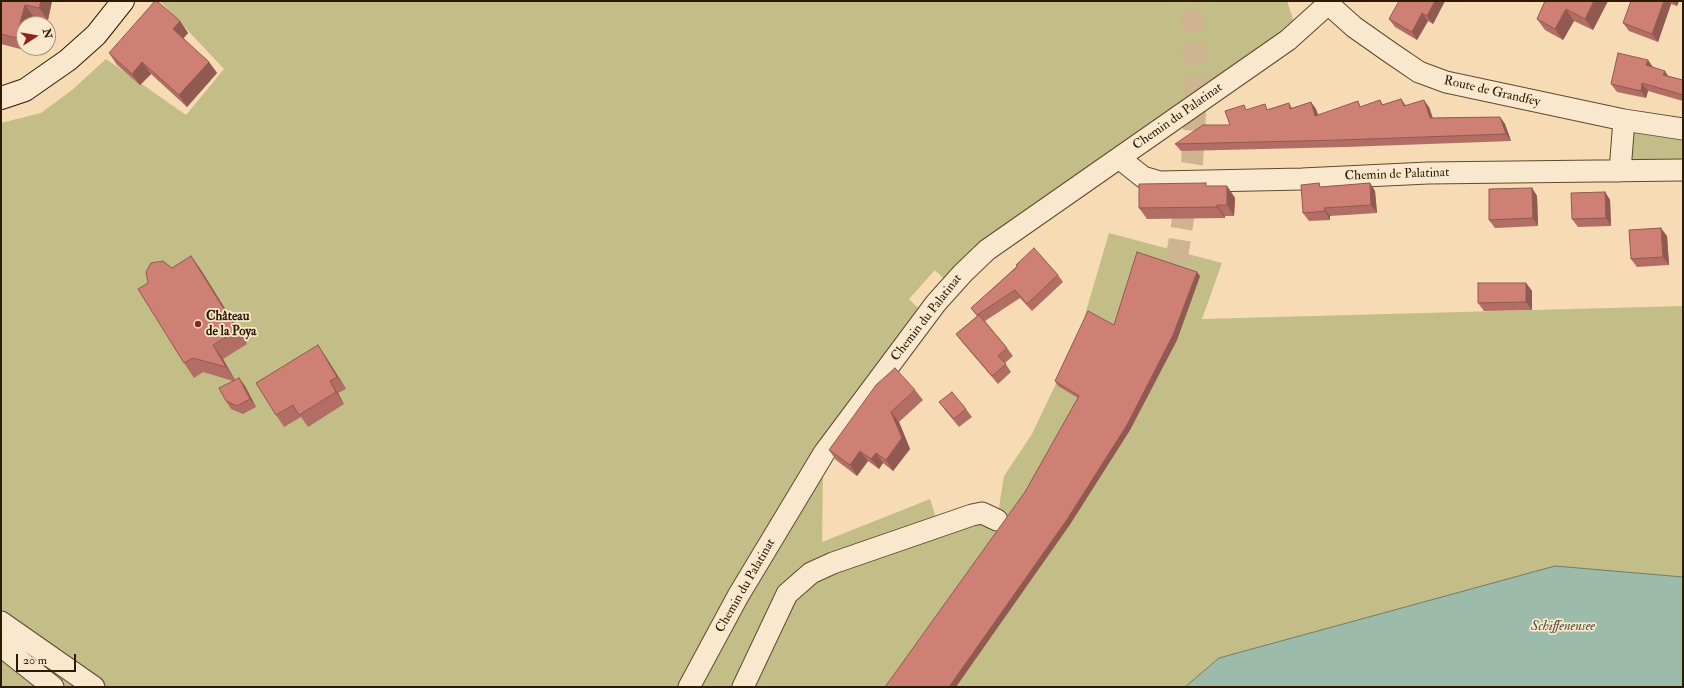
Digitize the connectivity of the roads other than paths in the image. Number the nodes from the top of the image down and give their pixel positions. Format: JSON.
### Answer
{"nodes":[{"id":1,"x":123,"y":1,"type":"edge"},
{"id":2,"x":1326,"y":2,"type":"edge"},
{"id":3,"x":1,"y":98,"type":"edge"},
{"id":4,"x":1624,"y":120,"type":"junction"},
{"id":5,"x":1683,"y":129,"type":"edge"},
{"id":6,"x":1119,"y":158,"type":"junction"},
{"id":7,"x":1620,"y":170,"type":"junction"},
{"id":8,"x":1683,"y":170,"type":"edge"},
{"id":9,"x":998,"y":520,"type":"dead end"},
{"id":10,"x":1,"y":622,"type":"edge"},
{"id":11,"x":1,"y":646,"type":"edge"},
{"id":12,"x":53,"y":687,"type":"edge"},
{"id":13,"x":94,"y":687,"type":"edge"},
{"id":14,"x":689,"y":687,"type":"edge"},
{"id":15,"x":743,"y":687,"type":"edge"}],
"edges":[{"from":1,"to":3,"type":"main road"},
{"from":2,"to":4,"type":"street","name":"Route de Grandfey"},
{"from":2,"to":6,"type":"street","name":"Chemin du Palatinat"},
{"from":4,"to":5,"type":"street","name":"Route de Grandfey"},
{"from":4,"to":7,"type":"street"},
{"from":6,"to":7,"type":"street","name":"Chemin de Palatinat"},
{"from":6,"to":14,"type":"street","name":"Chemin du Palatinat"},
{"from":7,"to":8,"type":"street","name":"Chemin de Palatinat"},
{"from":9,"to":15,"type":"street"},
{"from":10,"to":13,"type":"street"},
{"from":11,"to":12,"type":"street"}]}
